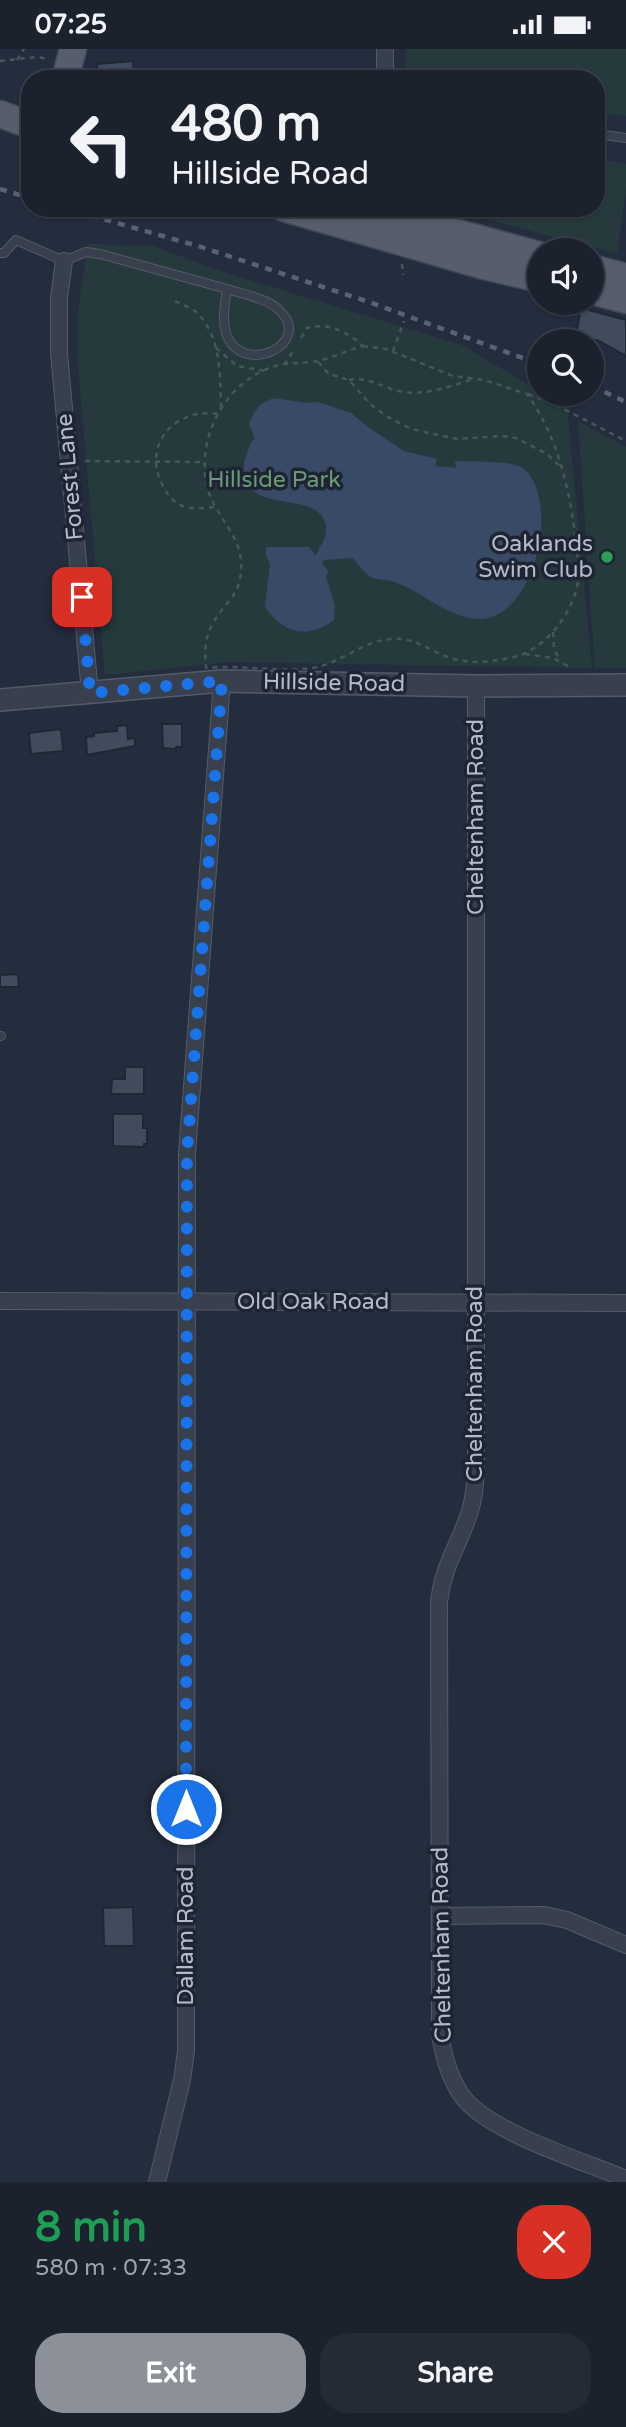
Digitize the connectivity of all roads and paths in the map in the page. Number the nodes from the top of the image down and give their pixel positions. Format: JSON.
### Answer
{"nodes":[{"id":1,"x":24,"y":49,"type":"edge"},
{"id":2,"x":385,"y":49,"type":"edge"},
{"id":3,"x":68,"y":59,"type":"edge"},
{"id":4,"x":18,"y":60,"type":"junction"},
{"id":5,"x":0,"y":61,"type":"edge"},
{"id":6,"x":385,"y":70,"type":"edge"},
{"id":7,"x":0,"y":102,"type":"edge"},
{"id":8,"x":21,"y":106,"type":"edge"},
{"id":9,"x":0,"y":114,"type":"edge"},
{"id":10,"x":21,"y":122,"type":"edge"},
{"id":11,"x":605,"y":135,"type":"edge"},
{"id":12,"x":626,"y":138,"type":"edge"},
{"id":13,"x":378,"y":217,"type":"edge"},
{"id":14,"x":380,"y":217,"type":"edge"},
{"id":15,"x":527,"y":252,"type":"edge"},
{"id":16,"x":0,"y":253,"type":"edge"},
{"id":17,"x":64,"y":261,"type":"junction"},
{"id":18,"x":604,"y":271,"type":"edge"},
{"id":19,"x":527,"y":276,"type":"edge"},
{"id":20,"x":626,"y":277,"type":"edge"},
{"id":21,"x":227,"y":289,"type":"junction"},
{"id":22,"x":604,"y":294,"type":"edge"},
{"id":23,"x":626,"y":300,"type":"edge"},
{"id":24,"x":175,"y":301,"type":"dead end"},
{"id":25,"x":404,"y":321,"type":"dead end"},
{"id":26,"x":363,"y":346,"type":"junction"},
{"id":27,"x":393,"y":351,"type":"junction"},
{"id":28,"x":317,"y":361,"type":"junction"},
{"id":29,"x":284,"y":365,"type":"junction"},
{"id":30,"x":473,"y":379,"type":"junction"},
{"id":31,"x":349,"y":380,"type":"junction"},
{"id":32,"x":527,"y":394,"type":"edge"},
{"id":33,"x":534,"y":406,"type":"edge"},
{"id":34,"x":558,"y":406,"type":"edge"},
{"id":35,"x":221,"y":409,"type":"junction"},
{"id":36,"x":218,"y":414,"type":"junction"},
{"id":37,"x":626,"y":441,"type":"edge"},
{"id":38,"x":83,"y":460,"type":"dead end"},
{"id":39,"x":156,"y":460,"type":"junction"},
{"id":40,"x":204,"y":461,"type":"junction"},
{"id":41,"x":562,"y":468,"type":"junction"},
{"id":42,"x":214,"y":507,"type":"junction"},
{"id":43,"x":553,"y":631,"type":"junction"},
{"id":44,"x":523,"y":654,"type":"junction"},
{"id":45,"x":561,"y":662,"type":"junction"},
{"id":46,"x":568,"y":667,"type":"dead end"},
{"id":47,"x":312,"y":668,"type":"dead end"},
{"id":48,"x":214,"y":675,"type":"junction"},
{"id":49,"x":626,"y":685,"type":"edge"},
{"id":50,"x":476,"y":686,"type":"junction"},
{"id":51,"x":90,"y":693,"type":"junction"},
{"id":52,"x":0,"y":700,"type":"edge"},
{"id":53,"x":0,"y":1301,"type":"edge"},
{"id":54,"x":186,"y":1301,"type":"junction"},
{"id":55,"x":476,"y":1302,"type":"junction"},
{"id":56,"x":626,"y":1303,"type":"edge"},
{"id":57,"x":440,"y":1916,"type":"junction"},
{"id":58,"x":626,"y":1945,"type":"edge"},
{"id":59,"x":626,"y":2179,"type":"edge"},
{"id":60,"x":157,"y":2182,"type":"edge"}],
"edges":[{"from":1,"to":4,"type":"path"},
{"from":2,"to":6,"type":"street"},
{"from":3,"to":4,"type":"path"},
{"from":4,"to":5,"type":"path"},
{"from":7,"to":8,"type":"main road"},
{"from":9,"to":10,"type":"main road"},
{"from":11,"to":12,"type":"lane"},
{"from":13,"to":19,"type":"main road"},
{"from":14,"to":15,"type":"main road"},
{"from":16,"to":17,"type":"lane"},
{"from":17,"to":21,"type":"lane"},
{"from":17,"to":51,"type":"street","name":"Forest Lane"},
{"from":18,"to":20,"type":"main road"},
{"from":21,"to":21,"type":"lane"},
{"from":22,"to":23,"type":"main road"},
{"from":24,"to":35,"type":"path"},
{"from":25,"to":27,"type":"path"},
{"from":26,"to":27,"type":"path"},
{"from":26,"to":28,"type":"path"},
{"from":26,"to":29,"type":"path"},
{"from":27,"to":30,"type":"path"},
{"from":28,"to":29,"type":"path"},
{"from":28,"to":31,"type":"path"},
{"from":29,"to":35,"type":"path"},
{"from":30,"to":31,"type":"path"},
{"from":30,"to":32,"type":"path"},
{"from":31,"to":41,"type":"path"},
{"from":33,"to":41,"type":"path"},
{"from":34,"to":37,"type":"path"},
{"from":35,"to":36,"type":"path"},
{"from":36,"to":39,"type":"path"},
{"from":36,"to":40,"type":"path"},
{"from":38,"to":39,"type":"path"},
{"from":39,"to":40,"type":"path"},
{"from":39,"to":42,"type":"path"},
{"from":40,"to":42,"type":"path"},
{"from":41,"to":43,"type":"path"},
{"from":42,"to":48,"type":"path"},
{"from":43,"to":44,"type":"path"},
{"from":43,"to":45,"type":"path"},
{"from":44,"to":45,"type":"path"},
{"from":44,"to":47,"type":"path"},
{"from":45,"to":46,"type":"path"},
{"from":48,"to":50,"type":"street","name":"Hillside Road"},
{"from":48,"to":51,"type":"street","name":"Hillside Road"},
{"from":48,"to":54,"type":"street","name":"Dallam Road"},
{"from":49,"to":50,"type":"street","name":"Hillside Road"},
{"from":50,"to":55,"type":"street","name":"Cheltenham Road"},
{"from":51,"to":52,"type":"street","name":"Hillside Road"},
{"from":53,"to":54,"type":"street","name":"Old Oak Road"},
{"from":54,"to":55,"type":"street","name":"Old Oak Road"},
{"from":54,"to":60,"type":"street","name":"Dallam Road"},
{"from":55,"to":56,"type":"street","name":"Old Oak Road"},
{"from":55,"to":57,"type":"street","name":"Cheltenham Road"},
{"from":57,"to":58,"type":"street"},
{"from":57,"to":59,"type":"street","name":"Cheltenham Road"}]}
